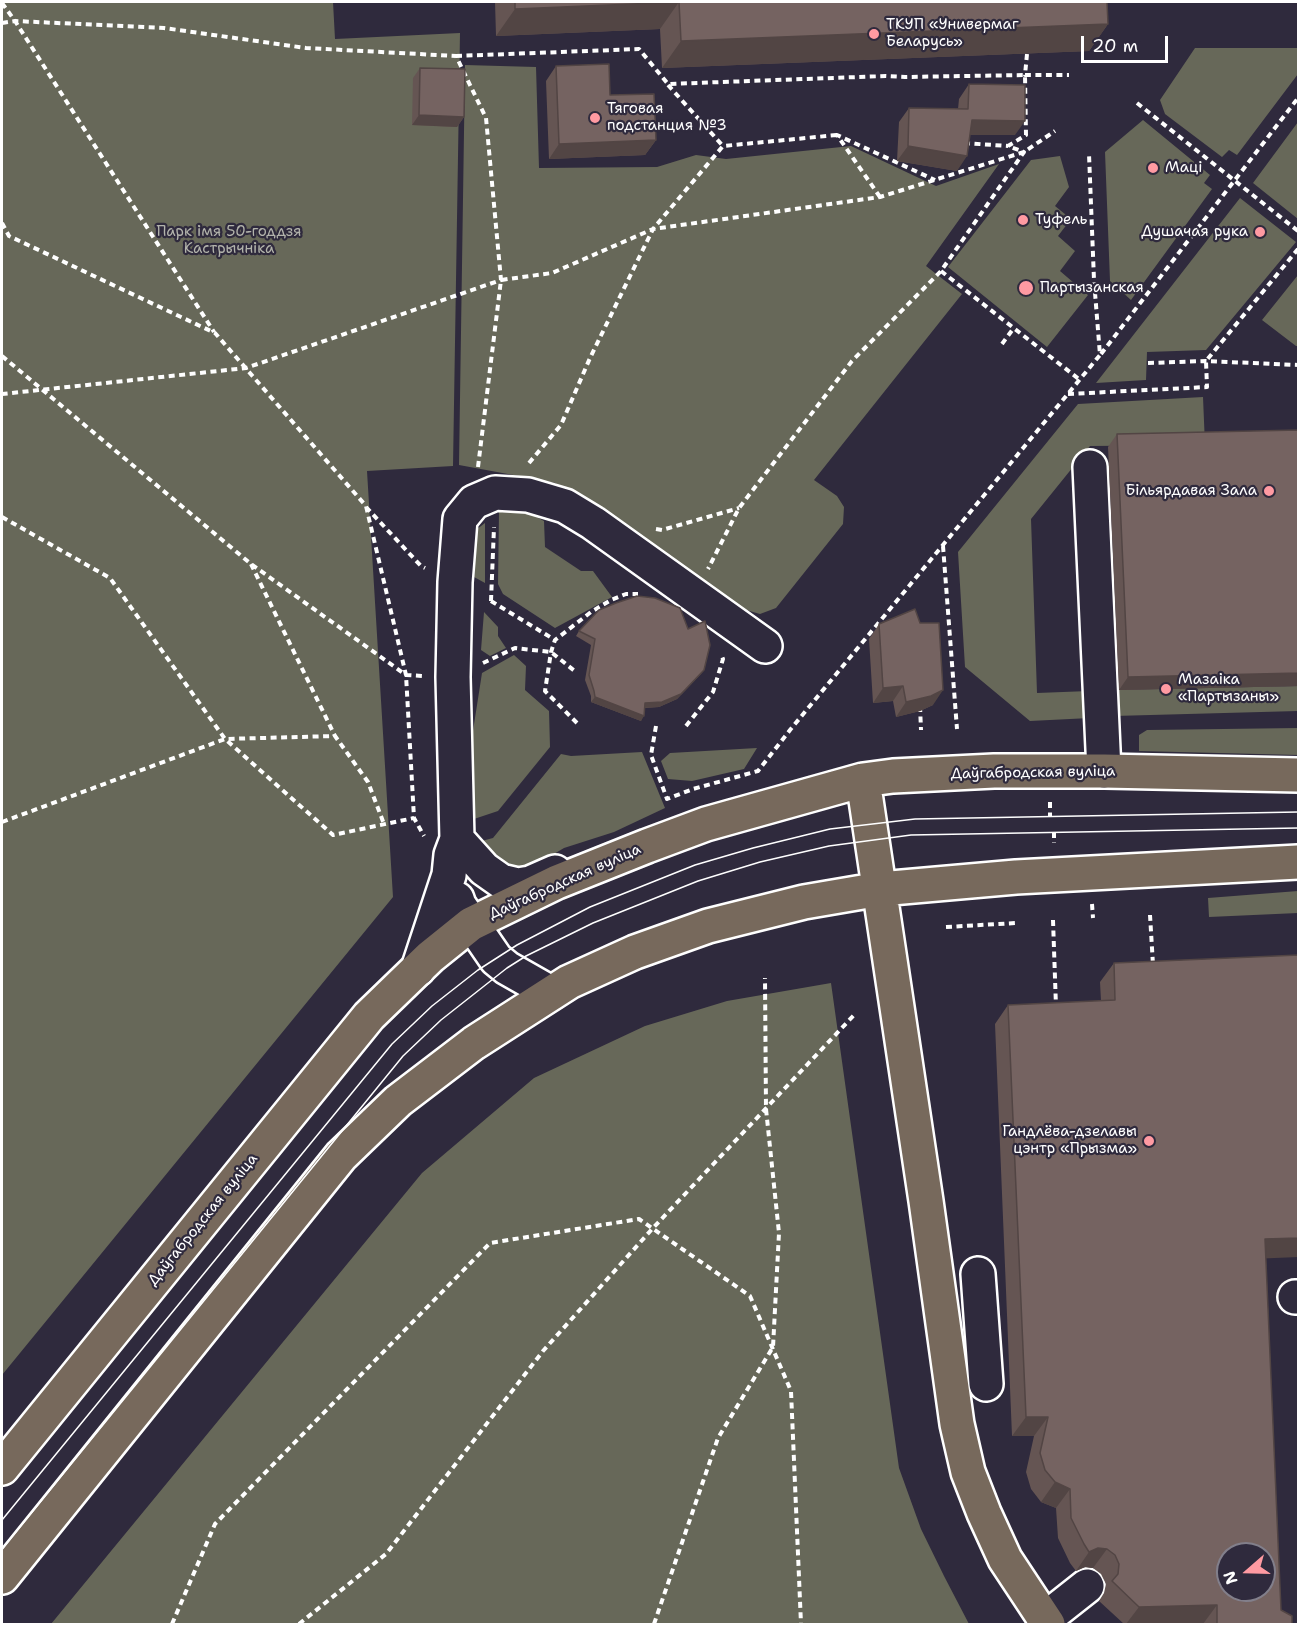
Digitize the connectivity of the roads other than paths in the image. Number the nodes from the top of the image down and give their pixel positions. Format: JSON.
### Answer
{"nodes":[{"id":1,"x":1090,"y":467,"type":"dead end"},
{"id":2,"x":765,"y":646,"type":"dead end"},
{"id":3,"x":1104,"y":771,"type":"junction"},
{"id":4,"x":1299,"y":775,"type":"edge"},
{"id":5,"x":863,"y":780,"type":"junction"},
{"id":6,"x":443,"y":841,"type":"junction"},
{"id":7,"x":1299,"y":862,"type":"edge"},
{"id":8,"x":602,"y":864,"type":"junction"},
{"id":9,"x":449,"y":875,"type":"junction"},
{"id":10,"x":880,"y":889,"type":"junction"},
{"id":11,"x":471,"y":924,"type":"junction"},
{"id":12,"x":418,"y":969,"type":"junction"},
{"id":13,"x":551,"y":993,"type":"junction"},
{"id":14,"x":978,"y":1274,"type":"dead end"},
{"id":15,"x":952,"y":1387,"type":"junction"},
{"id":16,"x":2,"y":1468,"type":"edge"},
{"id":17,"x":2,"y":1578,"type":"edge"},
{"id":18,"x":1087,"y":1586,"type":"dead end"},
{"id":19,"x":1046,"y":1622,"type":"edge"}],
"edges":[{"from":1,"to":3,"type":"lane"},
{"from":2,"to":6,"type":"lane"},
{"from":3,"to":4,"type":"main road","name":"Даўгабродская вуліца"},
{"from":3,"to":5,"type":"main road","name":"Даўгабродская вуліца"},
{"from":5,"to":8,"type":"main road","name":"Даўгабродская вуліца"},
{"from":5,"to":10,"type":"main road"},
{"from":6,"to":8,"type":"lane"},
{"from":6,"to":9,"type":"lane"},
{"from":7,"to":10,"type":"main road"},
{"from":8,"to":11,"type":"main road","name":"Даўгабродская вуліца"},
{"from":9,"to":11,"type":"lane"},
{"from":9,"to":12,"type":"lane"},
{"from":10,"to":13,"type":"main road"},
{"from":10,"to":15,"type":"main road"},
{"from":11,"to":12,"type":"main road","name":"Даўгабродская вуліца"},
{"from":11,"to":13,"type":"lane"},
{"from":12,"to":16,"type":"main road","name":"Даўгабродская вуліца"},
{"from":13,"to":17,"type":"main road"},
{"from":14,"to":15,"type":"lane"},
{"from":15,"to":19,"type":"main road"},
{"from":18,"to":19,"type":"lane"}]}
